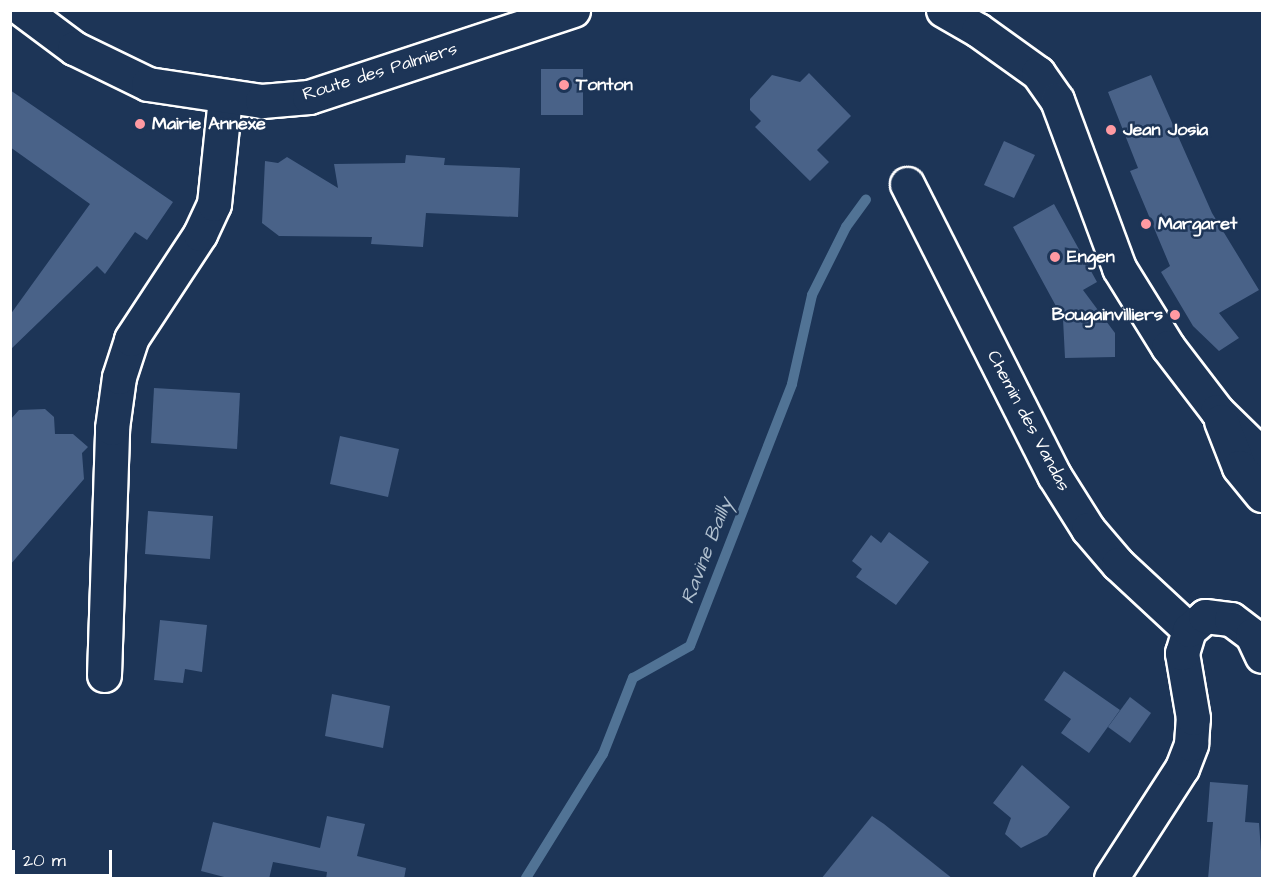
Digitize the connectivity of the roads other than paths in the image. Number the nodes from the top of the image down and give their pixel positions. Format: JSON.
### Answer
{"nodes":[{"id":1,"x":22,"y":10,"type":"edge"},
{"id":2,"x":573,"y":10,"type":"edge"},
{"id":3,"x":943,"y":10,"type":"edge"},
{"id":4,"x":225,"y":97,"type":"junction"},
{"id":5,"x":907,"y":184,"type":"dead end"},
{"id":6,"x":1217,"y":411,"type":"junction"},
{"id":7,"x":1263,"y":455,"type":"edge"},
{"id":8,"x":1263,"y":495,"type":"edge"},
{"id":9,"x":1189,"y":630,"type":"junction"},
{"id":10,"x":1263,"y":656,"type":"edge"},
{"id":11,"x":104,"y":675,"type":"dead end"},
{"id":12,"x":1111,"y":879,"type":"edge"}],
"edges":[{"from":1,"to":4,"type":"street","name":"Route des Palmiers"},
{"from":2,"to":4,"type":"street","name":"Route des Palmiers"},
{"from":3,"to":6,"type":"street"},
{"from":4,"to":11,"type":"street"},
{"from":5,"to":9,"type":"street","name":"Chemin des Vandas"},
{"from":6,"to":7,"type":"street"},
{"from":6,"to":8,"type":"street"},
{"from":9,"to":10,"type":"street"},
{"from":9,"to":12,"type":"street"}]}
